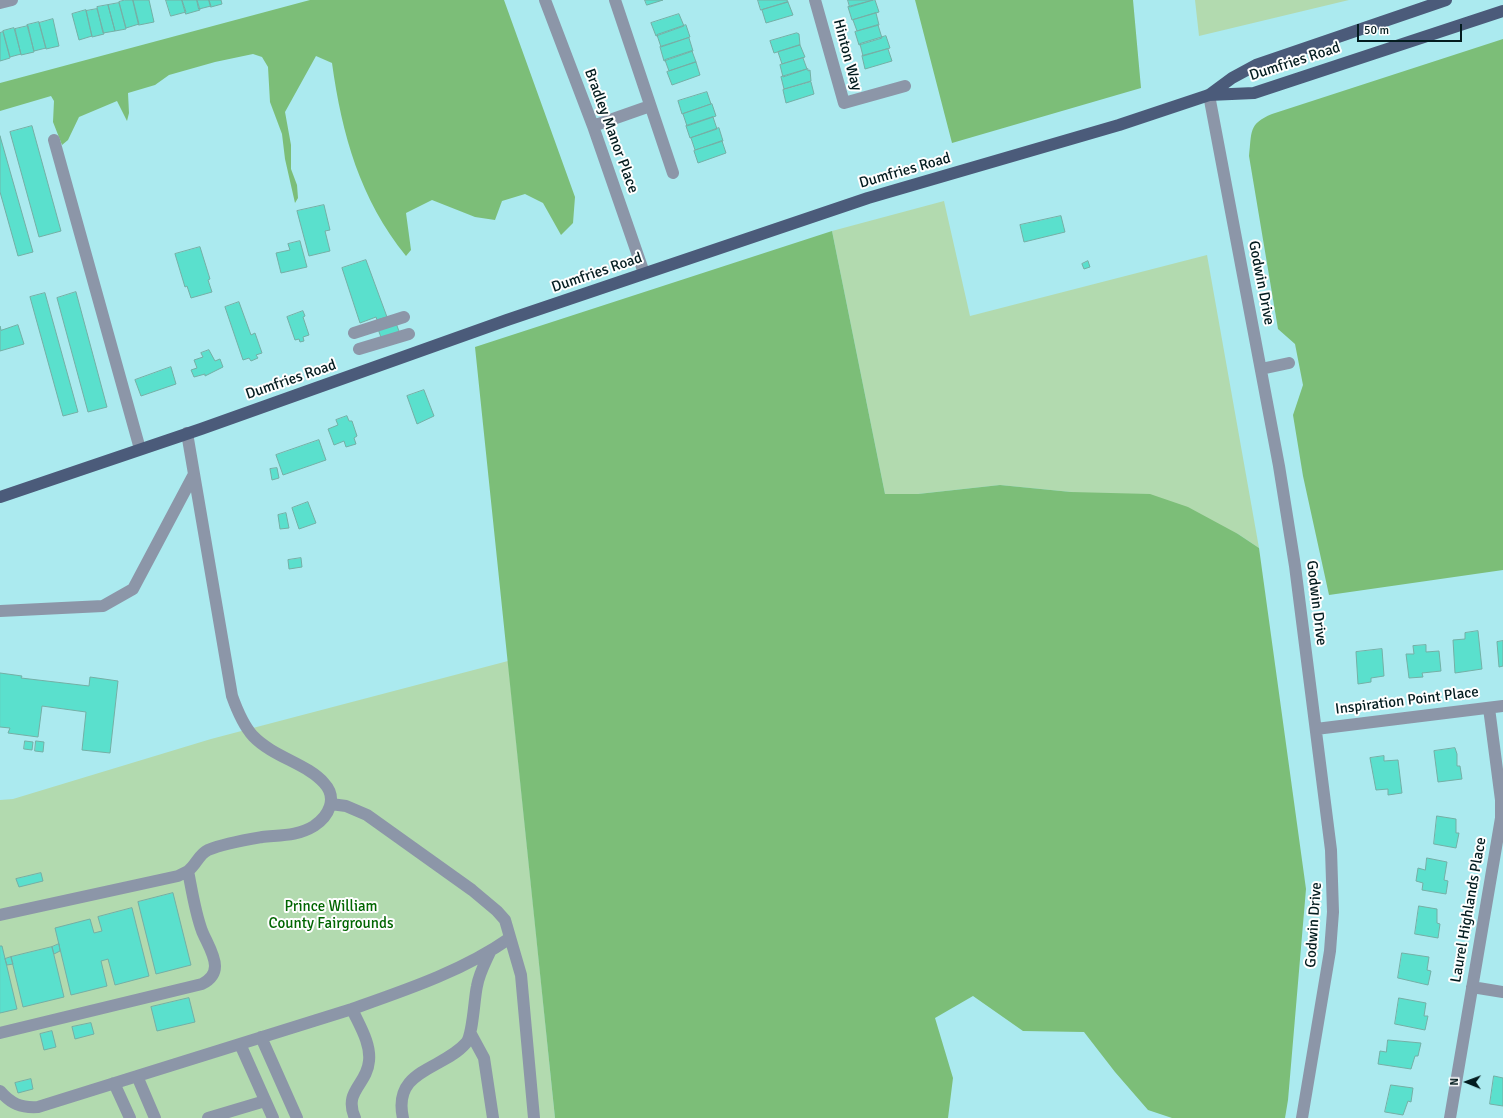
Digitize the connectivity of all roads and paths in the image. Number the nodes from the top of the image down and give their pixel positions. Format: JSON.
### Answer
{"nodes":[{"id":1,"x":12,"y":0,"type":"edge"},
{"id":2,"x":545,"y":0,"type":"edge"},
{"id":3,"x":615,"y":0,"type":"edge"},
{"id":4,"x":815,"y":0,"type":"edge"},
{"id":5,"x":1446,"y":0,"type":"edge"},
{"id":6,"x":0,"y":3,"type":"edge"},
{"id":7,"x":1503,"y":11,"type":"edge"},
{"id":8,"x":905,"y":86,"type":"dead end"},
{"id":9,"x":1209,"y":95,"type":"junction"},
{"id":10,"x":650,"y":106,"type":"junction"},
{"id":11,"x":593,"y":126,"type":"junction"},
{"id":12,"x":54,"y":140,"type":"dead end"},
{"id":13,"x":673,"y":173,"type":"dead end"},
{"id":14,"x":644,"y":273,"type":"junction"},
{"id":15,"x":404,"y":317,"type":"dead end"},
{"id":16,"x":354,"y":333,"type":"dead end"},
{"id":17,"x":409,"y":334,"type":"dead end"},
{"id":18,"x":359,"y":349,"type":"dead end"},
{"id":19,"x":1289,"y":363,"type":"dead end"},
{"id":20,"x":1261,"y":369,"type":"junction"},
{"id":21,"x":187,"y":433,"type":"junction"},
{"id":22,"x":140,"y":448,"type":"junction"},
{"id":23,"x":194,"y":474,"type":"junction"},
{"id":24,"x":0,"y":497,"type":"edge"},
{"id":25,"x":0,"y":611,"type":"edge"},
{"id":26,"x":1503,"y":706,"type":"edge"},
{"id":27,"x":1489,"y":708,"type":"junction"},
{"id":28,"x":1316,"y":729,"type":"junction"},
{"id":29,"x":331,"y":804,"type":"junction"},
{"id":30,"x":188,"y":871,"type":"junction"},
{"id":31,"x":0,"y":915,"type":"edge"},
{"id":32,"x":510,"y":938,"type":"junction"},
{"id":33,"x":490,"y":952,"type":"junction"},
{"id":34,"x":1472,"y":987,"type":"junction"},
{"id":35,"x":1503,"y":992,"type":"edge"},
{"id":36,"x":352,"y":1009,"type":"junction"},
{"id":37,"x":0,"y":1033,"type":"edge"},
{"id":38,"x":471,"y":1034,"type":"junction"},
{"id":39,"x":260,"y":1038,"type":"junction"},
{"id":40,"x":240,"y":1044,"type":"junction"},
{"id":41,"x":137,"y":1076,"type":"junction"},
{"id":42,"x":114,"y":1083,"type":"junction"},
{"id":43,"x":0,"y":1091,"type":"edge"},
{"id":44,"x":266,"y":1101,"type":"junction"},
{"id":45,"x":40,"y":1112,"type":"edge"},
{"id":46,"x":130,"y":1118,"type":"edge"},
{"id":47,"x":155,"y":1118,"type":"edge"},
{"id":48,"x":208,"y":1118,"type":"edge"},
{"id":49,"x":273,"y":1118,"type":"edge"},
{"id":50,"x":297,"y":1118,"type":"edge"},
{"id":51,"x":355,"y":1118,"type":"edge"},
{"id":52,"x":403,"y":1118,"type":"edge"},
{"id":53,"x":493,"y":1118,"type":"edge"},
{"id":54,"x":534,"y":1118,"type":"edge"},
{"id":55,"x":1302,"y":1118,"type":"edge"},
{"id":56,"x":1450,"y":1118,"type":"edge"}],
"edges":[{"from":1,"to":6,"type":"street"},
{"from":2,"to":11,"type":"street","name":"Bradley Manor Place"},
{"from":3,"to":10,"type":"street"},
{"from":4,"to":8,"type":"street","name":"Hinton Way"},
{"from":5,"to":9,"type":"main road","name":"Dumfries Road"},
{"from":7,"to":9,"type":"main road","name":"Dumfries Road"},
{"from":9,"to":14,"type":"main road","name":"Dumfries Road"},
{"from":9,"to":20,"type":"street","name":"Godwin Drive"},
{"from":10,"to":11,"type":"street"},
{"from":10,"to":13,"type":"street"},
{"from":11,"to":14,"type":"street","name":"Bradley Manor Place"},
{"from":12,"to":22,"type":"street"},
{"from":14,"to":21,"type":"main road","name":"Dumfries Road"},
{"from":15,"to":16,"type":"street"},
{"from":17,"to":18,"type":"street"},
{"from":19,"to":20,"type":"street"},
{"from":20,"to":28,"type":"street","name":"Godwin Drive"},
{"from":21,"to":22,"type":"main road","name":"Dumfries Road"},
{"from":21,"to":23,"type":"street"},
{"from":22,"to":24,"type":"main road","name":"Dumfries Road"},
{"from":23,"to":25,"type":"street"},
{"from":23,"to":29,"type":"street"},
{"from":26,"to":27,"type":"street","name":"Inspiration Point Place"},
{"from":27,"to":28,"type":"street","name":"Inspiration Point Place"},
{"from":27,"to":34,"type":"street","name":"Laurel Highlands Place"},
{"from":28,"to":55,"type":"street","name":"Godwin Drive"},
{"from":29,"to":30,"type":"street"},
{"from":29,"to":32,"type":"street"},
{"from":30,"to":31,"type":"street"},
{"from":30,"to":37,"type":"street"},
{"from":32,"to":33,"type":"street"},
{"from":32,"to":54,"type":"street"},
{"from":33,"to":36,"type":"street"},
{"from":33,"to":38,"type":"street"},
{"from":34,"to":35,"type":"street"},
{"from":34,"to":56,"type":"street","name":"Laurel Highlands Place"},
{"from":36,"to":39,"type":"street"},
{"from":36,"to":51,"type":"street"},
{"from":38,"to":52,"type":"street"},
{"from":38,"to":53,"type":"street"},
{"from":39,"to":40,"type":"street"},
{"from":39,"to":50,"type":"street"},
{"from":40,"to":41,"type":"street"},
{"from":40,"to":44,"type":"street"},
{"from":41,"to":42,"type":"street"},
{"from":41,"to":47,"type":"street"},
{"from":42,"to":45,"type":"street"},
{"from":42,"to":46,"type":"street"},
{"from":43,"to":45,"type":"street"},
{"from":44,"to":48,"type":"street"},
{"from":44,"to":49,"type":"street"}]}
